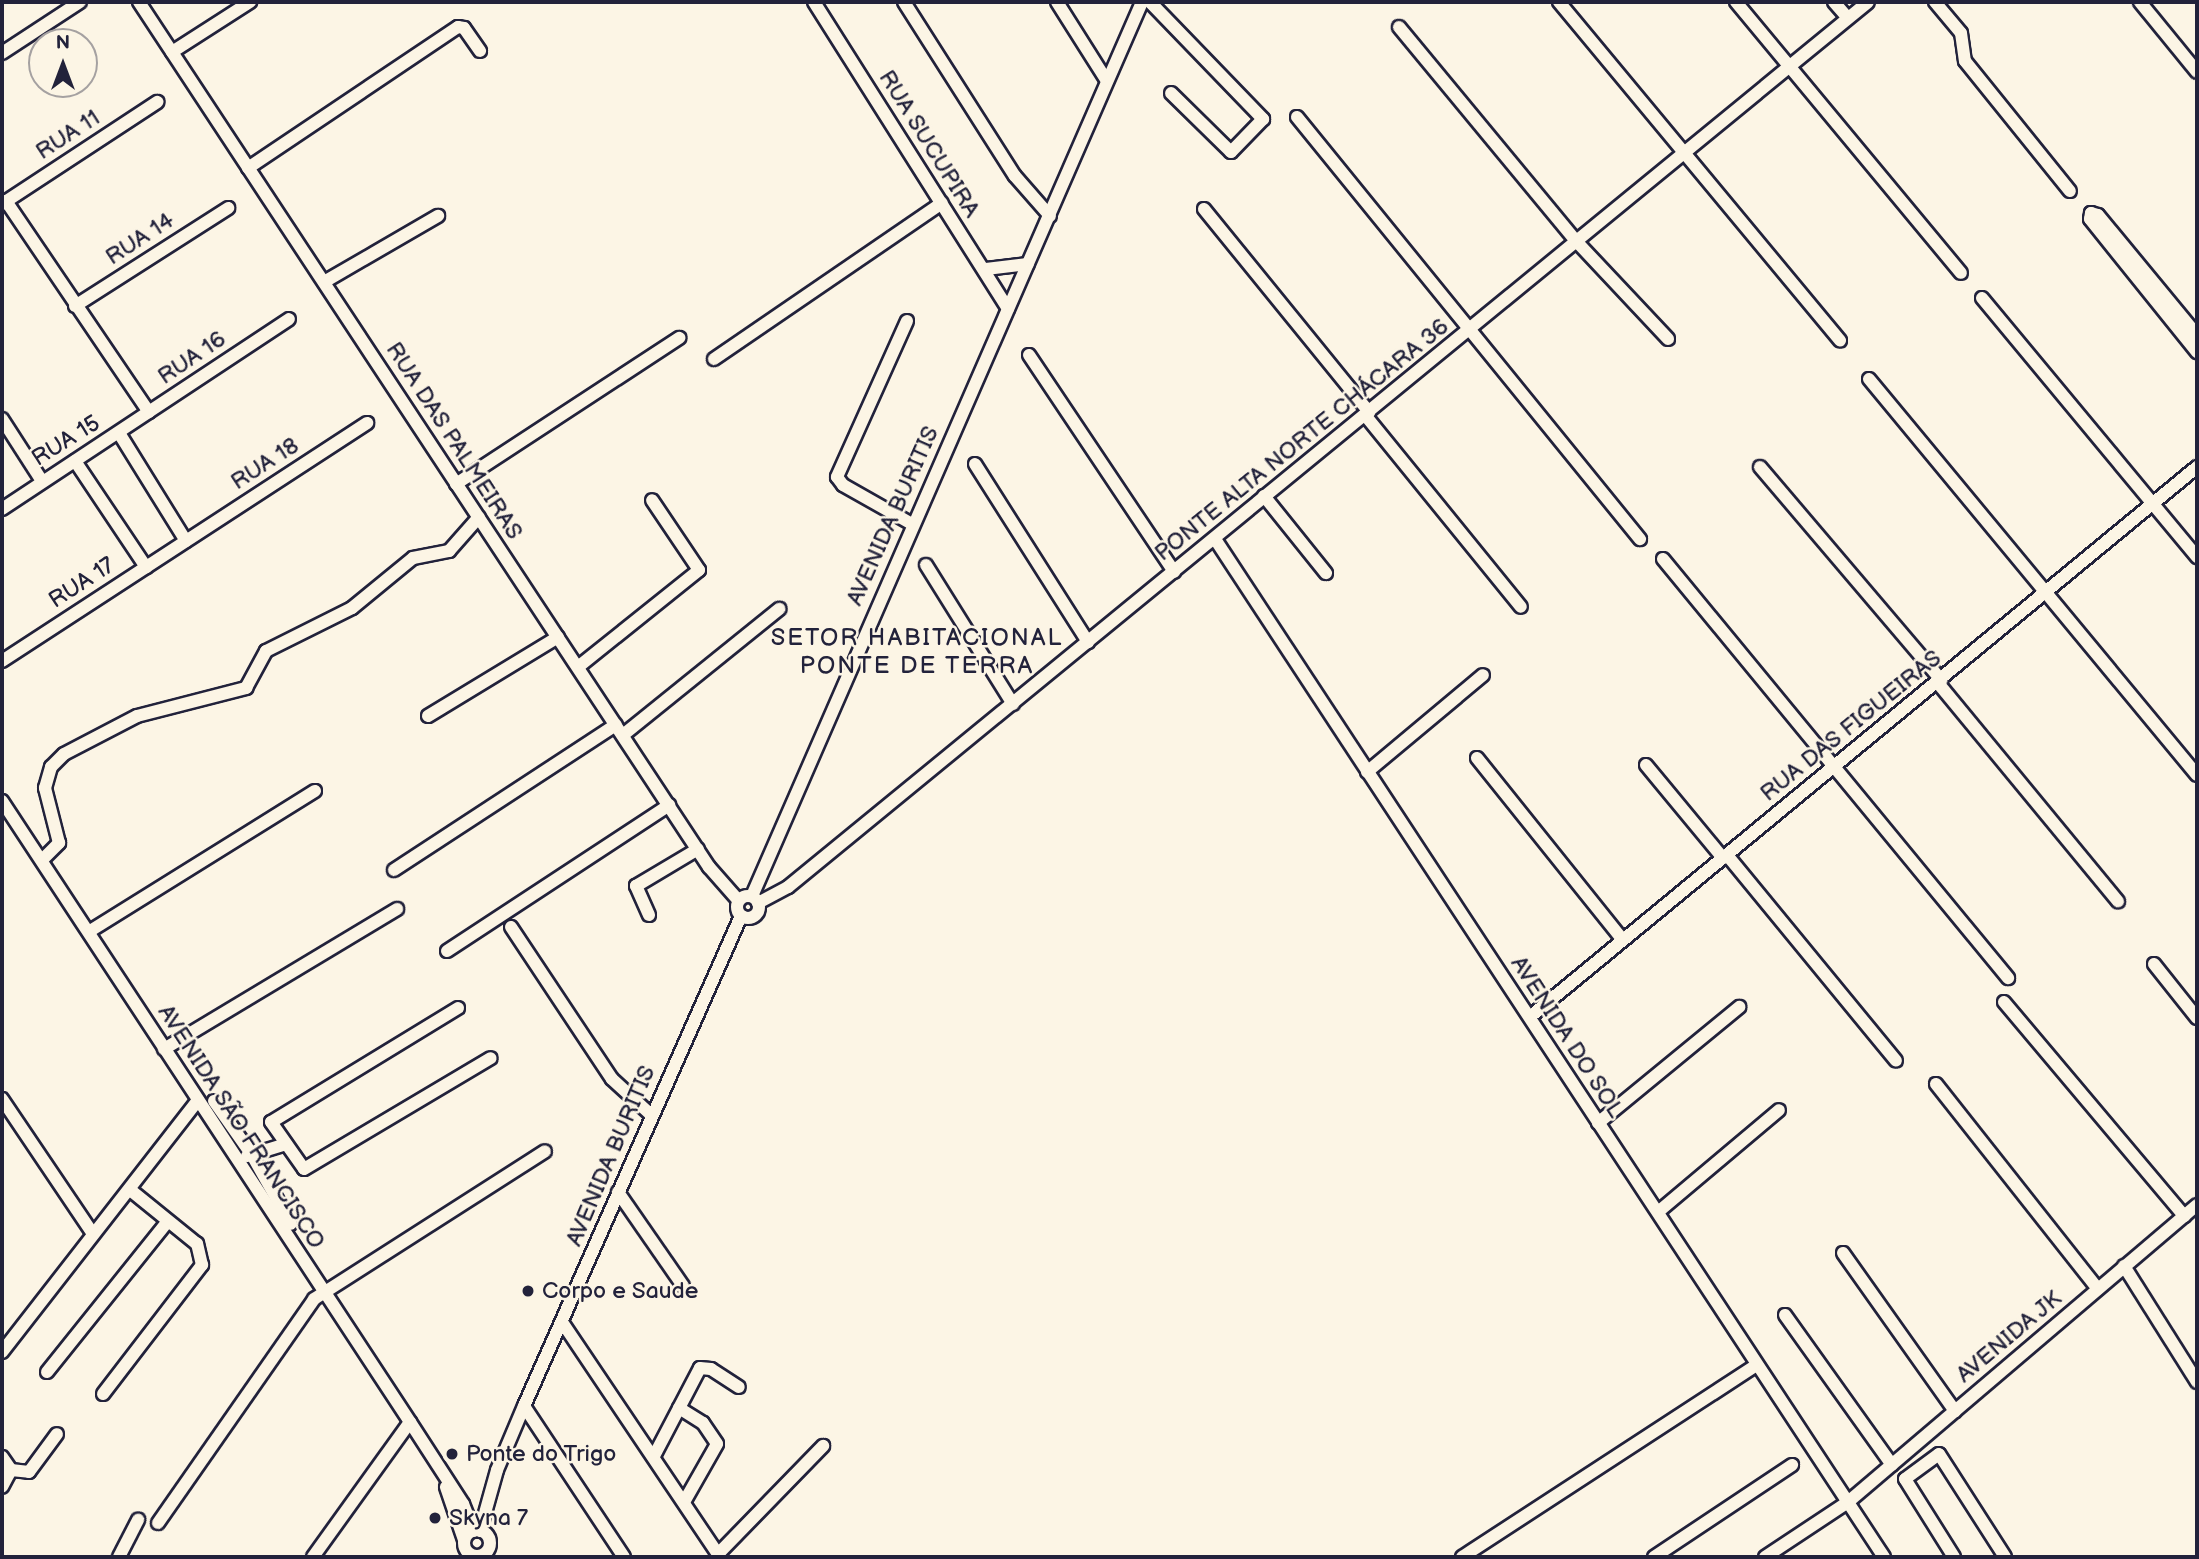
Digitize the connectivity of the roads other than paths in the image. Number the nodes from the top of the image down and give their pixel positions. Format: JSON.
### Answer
{"nodes":[{"id":1,"x":80,"y":2,"type":"edge"},
{"id":2,"x":139,"y":2,"type":"edge"},
{"id":3,"x":250,"y":2,"type":"edge"},
{"id":4,"x":814,"y":2,"type":"edge"},
{"id":5,"x":904,"y":2,"type":"edge"},
{"id":6,"x":1057,"y":2,"type":"edge"},
{"id":7,"x":1142,"y":2,"type":"edge"},
{"id":8,"x":1150,"y":2,"type":"edge"},
{"id":9,"x":1559,"y":2,"type":"edge"},
{"id":10,"x":1736,"y":2,"type":"edge"},
{"id":11,"x":1834,"y":2,"type":"edge"},
{"id":12,"x":1868,"y":2,"type":"edge"},
{"id":13,"x":1935,"y":2,"type":"edge"},
{"id":14,"x":2140,"y":2,"type":"edge"},
{"id":15,"x":1847,"y":18,"type":"junction"},
{"id":16,"x":1398,"y":27,"type":"dead end"},
{"id":17,"x":480,"y":51,"type":"dead end"},
{"id":18,"x":172,"y":52,"type":"junction"},
{"id":19,"x":2,"y":53,"type":"edge"},
{"id":20,"x":1790,"y":63,"type":"junction"},
{"id":21,"x":2197,"y":72,"type":"edge"},
{"id":22,"x":1107,"y":82,"type":"junction"},
{"id":23,"x":1171,"y":93,"type":"dead end"},
{"id":24,"x":157,"y":102,"type":"dead end"},
{"id":25,"x":1297,"y":117,"type":"dead end"},
{"id":26,"x":1685,"y":154,"type":"junction"},
{"id":27,"x":248,"y":168,"type":"junction"},
{"id":28,"x":2070,"y":191,"type":"dead end"},
{"id":29,"x":4,"y":202,"type":"edge"},
{"id":30,"x":942,"y":203,"type":"junction"},
{"id":31,"x":228,"y":208,"type":"dead end"},
{"id":32,"x":1204,"y":209,"type":"dead end"},
{"id":33,"x":438,"y":216,"type":"dead end"},
{"id":34,"x":1050,"y":216,"type":"junction"},
{"id":35,"x":1577,"y":242,"type":"junction"},
{"id":36,"x":1028,"y":264,"type":"junction"},
{"id":37,"x":986,"y":269,"type":"junction"},
{"id":38,"x":1961,"y":273,"type":"dead end"},
{"id":39,"x":324,"y":282,"type":"junction"},
{"id":40,"x":1982,"y":298,"type":"dead end"},
{"id":41,"x":75,"y":306,"type":"junction"},
{"id":42,"x":1008,"y":309,"type":"junction"},
{"id":43,"x":289,"y":319,"type":"dead end"},
{"id":44,"x":2179,"y":320,"type":"junction"},
{"id":45,"x":907,"y":321,"type":"dead end"},
{"id":46,"x":1472,"y":328,"type":"junction"},
{"id":47,"x":2197,"y":335,"type":"edge"},
{"id":48,"x":679,"y":338,"type":"dead end"},
{"id":49,"x":1668,"y":339,"type":"dead end"},
{"id":50,"x":1840,"y":341,"type":"dead end"},
{"id":51,"x":2197,"y":352,"type":"edge"},
{"id":52,"x":1029,"y":355,"type":"dead end"},
{"id":53,"x":714,"y":359,"type":"dead end"},
{"id":54,"x":1869,"y":379,"type":"dead end"},
{"id":55,"x":149,"y":412,"type":"junction"},
{"id":56,"x":1367,"y":413,"type":"junction"},
{"id":57,"x":2,"y":419,"type":"edge"},
{"id":58,"x":367,"y":423,"type":"dead end"},
{"id":59,"x":119,"y":433,"type":"junction"},
{"id":60,"x":75,"y":461,"type":"junction"},
{"id":61,"x":975,"y":464,"type":"dead end"},
{"id":62,"x":1760,"y":467,"type":"dead end"},
{"id":63,"x":2197,"y":467,"type":"edge"},
{"id":64,"x":42,"y":481,"type":"junction"},
{"id":65,"x":456,"y":484,"type":"junction"},
{"id":66,"x":1264,"y":496,"type":"junction"},
{"id":67,"x":652,"y":500,"type":"dead end"},
{"id":68,"x":2153,"y":503,"type":"junction"},
{"id":69,"x":2,"y":509,"type":"edge"},
{"id":70,"x":479,"y":517,"type":"junction"},
{"id":71,"x":912,"y":524,"type":"junction"},
{"id":72,"x":1215,"y":539,"type":"junction"},
{"id":73,"x":1640,"y":539,"type":"dead end"},
{"id":74,"x":186,"y":541,"type":"junction"},
{"id":75,"x":2197,"y":557,"type":"edge"},
{"id":76,"x":1663,"y":559,"type":"dead end"},
{"id":77,"x":926,"y":565,"type":"dead end"},
{"id":78,"x":146,"y":567,"type":"junction"},
{"id":79,"x":1174,"y":572,"type":"junction"},
{"id":80,"x":1326,"y":573,"type":"dead end"},
{"id":81,"x":2046,"y":593,"type":"junction"},
{"id":82,"x":1521,"y":607,"type":"dead end"},
{"id":83,"x":779,"y":609,"type":"dead end"},
{"id":84,"x":558,"y":637,"type":"junction"},
{"id":85,"x":1088,"y":642,"type":"junction"},
{"id":86,"x":2,"y":661,"type":"edge"},
{"id":87,"x":578,"y":667,"type":"junction"},
{"id":88,"x":1483,"y":675,"type":"dead end"},
{"id":89,"x":1939,"y":681,"type":"junction"},
{"id":90,"x":1013,"y":704,"type":"junction"},
{"id":91,"x":428,"y":716,"type":"dead end"},
{"id":92,"x":619,"y":730,"type":"junction"},
{"id":93,"x":1477,"y":758,"type":"dead end"},
{"id":94,"x":1646,"y":765,"type":"dead end"},
{"id":95,"x":1832,"y":768,"type":"junction"},
{"id":96,"x":1367,"y":772,"type":"junction"},
{"id":97,"x":2197,"y":775,"type":"edge"},
{"id":98,"x":315,"y":791,"type":"dead end"},
{"id":99,"x":2,"y":801,"type":"edge"},
{"id":100,"x":668,"y":805,"type":"junction"},
{"id":101,"x":698,"y":849,"type":"junction"},
{"id":102,"x":1725,"y":856,"type":"junction"},
{"id":103,"x":43,"y":859,"type":"junction"},
{"id":104,"x":394,"y":870,"type":"dead end"},
{"id":105,"x":738,"y":900,"type":"junction"},
{"id":106,"x":755,"y":900,"type":"junction"},
{"id":107,"x":2118,"y":901,"type":"dead end"},
{"id":108,"x":397,"y":909,"type":"dead end"},
{"id":109,"x":649,"y":915,"type":"dead end"},
{"id":110,"x":741,"y":916,"type":"junction"},
{"id":111,"x":511,"y":927,"type":"dead end"},
{"id":112,"x":90,"y":931,"type":"junction"},
{"id":113,"x":1623,"y":940,"type":"junction"},
{"id":114,"x":447,"y":951,"type":"dead end"},
{"id":115,"x":2154,"y":964,"type":"dead end"},
{"id":116,"x":2008,"y":978,"type":"dead end"},
{"id":117,"x":2004,"y":1002,"type":"dead end"},
{"id":118,"x":1739,"y":1007,"type":"dead end"},
{"id":119,"x":458,"y":1008,"type":"dead end"},
{"id":120,"x":1531,"y":1016,"type":"junction"},
{"id":121,"x":2197,"y":1018,"type":"edge"},
{"id":122,"x":164,"y":1049,"type":"junction"},
{"id":123,"x":491,"y":1058,"type":"dead end"},
{"id":124,"x":1896,"y":1061,"type":"dead end"},
{"id":125,"x":1936,"y":1084,"type":"dead end"},
{"id":126,"x":2,"y":1099,"type":"edge"},
{"id":127,"x":198,"y":1100,"type":"junction"},
{"id":128,"x":214,"y":1101,"type":"dead end"},
{"id":129,"x":1779,"y":1110,"type":"dead end"},
{"id":130,"x":650,"y":1114,"type":"junction"},
{"id":131,"x":1598,"y":1123,"type":"junction"},
{"id":132,"x":286,"y":1144,"type":"junction"},
{"id":133,"x":545,"y":1151,"type":"dead end"},
{"id":134,"x":252,"y":1155,"type":"junction"},
{"id":135,"x":237,"y":1160,"type":"junction"},
{"id":136,"x":129,"y":1189,"type":"junction"},
{"id":137,"x":618,"y":1192,"type":"junction"},
{"id":138,"x":2197,"y":1205,"type":"edge"},
{"id":139,"x":1658,"y":1212,"type":"junction"},
{"id":140,"x":2184,"y":1216,"type":"junction"},
{"id":141,"x":167,"y":1222,"type":"junction"},
{"id":142,"x":291,"y":1224,"type":"dead end"},
{"id":143,"x":93,"y":1234,"type":"junction"},
{"id":144,"x":1843,"y":1254,"type":"dead end"},
{"id":145,"x":2124,"y":1266,"type":"junction"},
{"id":146,"x":683,"y":1286,"type":"dead end"},
{"id":147,"x":2098,"y":1289,"type":"junction"},
{"id":148,"x":323,"y":1291,"type":"junction"},
{"id":149,"x":1785,"y":1315,"type":"dead end"},
{"id":150,"x":562,"y":1322,"type":"junction"},
{"id":151,"x":4,"y":1342,"type":"edge"},
{"id":152,"x":1757,"y":1364,"type":"junction"},
{"id":153,"x":47,"y":1371,"type":"dead end"},
{"id":154,"x":2197,"y":1382,"type":"edge"},
{"id":155,"x":738,"y":1387,"type":"dead end"},
{"id":156,"x":103,"y":1394,"type":"dead end"},
{"id":157,"x":524,"y":1406,"type":"junction"},
{"id":158,"x":679,"y":1408,"type":"junction"},
{"id":159,"x":1955,"y":1411,"type":"junction"},
{"id":160,"x":410,"y":1422,"type":"junction"},
{"id":161,"x":57,"y":1434,"type":"dead end"},
{"id":162,"x":823,"y":1447,"type":"dead end"},
{"id":163,"x":1909,"y":1451,"type":"junction"},
{"id":164,"x":654,"y":1456,"type":"junction"},
{"id":165,"x":2,"y":1457,"type":"edge"},
{"id":166,"x":1792,"y":1465,"type":"dead end"},
{"id":167,"x":1892,"y":1465,"type":"junction"},
{"id":168,"x":1919,"y":1467,"type":"junction"},
{"id":169,"x":11,"y":1470,"type":"junction"},
{"id":170,"x":2,"y":1487,"type":"edge"},
{"id":171,"x":684,"y":1502,"type":"junction"},
{"id":172,"x":1848,"y":1502,"type":"junction"},
{"id":173,"x":138,"y":1520,"type":"dead end"},
{"id":174,"x":158,"y":1523,"type":"dead end"},
{"id":175,"x":468,"y":1542,"type":"edge"},
{"id":176,"x":485,"y":1552,"type":"edge"},
{"id":177,"x":719,"y":1556,"type":"edge"},
{"id":178,"x":119,"y":1557,"type":"edge"},
{"id":179,"x":313,"y":1557,"type":"edge"},
{"id":180,"x":499,"y":1557,"type":"edge"},
{"id":181,"x":624,"y":1557,"type":"edge"},
{"id":182,"x":1462,"y":1557,"type":"edge"},
{"id":183,"x":1654,"y":1557,"type":"edge"},
{"id":184,"x":1765,"y":1557,"type":"edge"},
{"id":185,"x":1884,"y":1557,"type":"edge"},
{"id":186,"x":1954,"y":1557,"type":"edge"},
{"id":187,"x":2005,"y":1557,"type":"edge"}],
"edges":[{"from":1,"to":19,"type":"street"},
{"from":2,"to":18,"type":"street","name":"RUA DAS PALMEIRAS"},
{"from":3,"to":18,"type":"street"},
{"from":4,"to":30,"type":"street","name":"RUA SUCUPIRA"},
{"from":5,"to":34,"type":"street"},
{"from":6,"to":22,"type":"street"},
{"from":7,"to":22,"type":"street","name":"AVENIDA BURITIS"},
{"from":8,"to":23,"type":"street"},
{"from":9,"to":26,"type":"street"},
{"from":10,"to":20,"type":"street"},
{"from":11,"to":15,"type":"street"},
{"from":12,"to":15,"type":"street","name":"PONTE ALTA NORTE CHÁCARA 36"},
{"from":13,"to":28,"type":"street"},
{"from":14,"to":21,"type":"street"},
{"from":15,"to":20,"type":"street","name":"PONTE ALTA NORTE CHÁCARA 36"},
{"from":16,"to":35,"type":"street"},
{"from":17,"to":27,"type":"street"},
{"from":18,"to":27,"type":"street","name":"RUA DAS PALMEIRAS"},
{"from":20,"to":26,"type":"street","name":"PONTE ALTA NORTE CHÁCARA 36"},
{"from":20,"to":38,"type":"street"},
{"from":22,"to":34,"type":"street","name":"AVENIDA BURITIS"},
{"from":24,"to":29,"type":"street","name":"RUA 11"},
{"from":25,"to":46,"type":"street"},
{"from":26,"to":35,"type":"street","name":"PONTE ALTA NORTE CHÁCARA 36"},
{"from":26,"to":50,"type":"street"},
{"from":27,"to":39,"type":"street","name":"RUA DAS PALMEIRAS"},
{"from":29,"to":41,"type":"street"},
{"from":30,"to":37,"type":"street","name":"RUA SUCUPIRA"},
{"from":30,"to":53,"type":"street"},
{"from":31,"to":41,"type":"street","name":"RUA 14"},
{"from":32,"to":56,"type":"street"},
{"from":33,"to":39,"type":"street"},
{"from":34,"to":36,"type":"street","name":"AVENIDA BURITIS"},
{"from":35,"to":46,"type":"street","name":"PONTE ALTA NORTE CHÁCARA 36"},
{"from":35,"to":49,"type":"street"},
{"from":36,"to":37,"type":"street"},
{"from":36,"to":42,"type":"street","name":"AVENIDA BURITIS"},
{"from":37,"to":42,"type":"street","name":"RUA SUCUPIRA"},
{"from":39,"to":65,"type":"street","name":"RUA DAS PALMEIRAS"},
{"from":40,"to":68,"type":"street"},
{"from":41,"to":55,"type":"street"},
{"from":42,"to":71,"type":"street","name":"AVENIDA BURITIS"},
{"from":43,"to":55,"type":"street","name":"RUA 16"},
{"from":44,"to":44,"type":"street"},
{"from":44,"to":47,"type":"street"},
{"from":44,"to":51,"type":"street"},
{"from":45,"to":71,"type":"street"},
{"from":46,"to":56,"type":"street","name":"PONTE ALTA NORTE CHÁCARA 36"},
{"from":46,"to":73,"type":"street"},
{"from":48,"to":65,"type":"street"},
{"from":52,"to":79,"type":"street"},
{"from":54,"to":81,"type":"street"},
{"from":55,"to":59,"type":"street","name":"RUA 16"},
{"from":56,"to":66,"type":"street","name":"PONTE ALTA NORTE CHÁCARA 36"},
{"from":56,"to":82,"type":"street"},
{"from":57,"to":64,"type":"street"},
{"from":58,"to":74,"type":"street","name":"RUA 18"},
{"from":59,"to":60,"type":"street","name":"RUA 15"},
{"from":59,"to":74,"type":"street"},
{"from":60,"to":64,"type":"street","name":"RUA 15"},
{"from":60,"to":78,"type":"street"},
{"from":61,"to":85,"type":"street"},
{"from":62,"to":89,"type":"street"},
{"from":63,"to":68,"type":"street","name":"RUA DAS FIGUEIRAS"},
{"from":64,"to":69,"type":"street","name":"RUA 15"},
{"from":65,"to":70,"type":"street","name":"RUA DAS PALMEIRAS"},
{"from":66,"to":72,"type":"street","name":"PONTE ALTA NORTE CHÁCARA 36"},
{"from":66,"to":80,"type":"street"},
{"from":67,"to":87,"type":"street"},
{"from":68,"to":75,"type":"street"},
{"from":68,"to":81,"type":"street","name":"RUA DAS FIGUEIRAS"},
{"from":70,"to":84,"type":"street","name":"RUA DAS PALMEIRAS"},
{"from":70,"to":103,"type":"street"},
{"from":71,"to":106,"type":"street","name":"AVENIDA BURITIS"},
{"from":72,"to":79,"type":"street","name":"PONTE ALTA NORTE CHÁCARA 36"},
{"from":72,"to":96,"type":"street","name":"AVENIDA DO SOL"},
{"from":74,"to":78,"type":"street","name":"RUA 17"},
{"from":76,"to":95,"type":"street"},
{"from":77,"to":90,"type":"street"},
{"from":78,"to":86,"type":"street","name":"RUA 17"},
{"from":79,"to":85,"type":"street","name":"PONTE ALTA NORTE CHÁCARA 36"},
{"from":81,"to":89,"type":"street","name":"RUA DAS FIGUEIRAS"},
{"from":81,"to":97,"type":"street"},
{"from":83,"to":92,"type":"street"},
{"from":84,"to":87,"type":"street","name":"RUA DAS PALMEIRAS"},
{"from":84,"to":91,"type":"street"},
{"from":85,"to":90,"type":"street","name":"PONTE ALTA NORTE CHÁCARA 36"},
{"from":87,"to":92,"type":"street","name":"RUA DAS PALMEIRAS"},
{"from":88,"to":96,"type":"street"},
{"from":89,"to":95,"type":"street","name":"RUA DAS FIGUEIRAS"},
{"from":89,"to":107,"type":"street"},
{"from":90,"to":106,"type":"street","name":"PONTE ALTA NORTE CHÁCARA 36"},
{"from":92,"to":100,"type":"street","name":"RUA DAS PALMEIRAS"},
{"from":92,"to":104,"type":"street"},
{"from":93,"to":113,"type":"street"},
{"from":94,"to":102,"type":"street"},
{"from":95,"to":102,"type":"street","name":"RUA DAS FIGUEIRAS"},
{"from":95,"to":116,"type":"street"},
{"from":96,"to":120,"type":"street","name":"AVENIDA DO SOL"},
{"from":98,"to":112,"type":"street"},
{"from":99,"to":103,"type":"street","name":"AVENIDA SÃO FRANCISCO"},
{"from":100,"to":101,"type":"street","name":"RUA DAS PALMEIRAS"},
{"from":100,"to":114,"type":"street"},
{"from":101,"to":105,"type":"street","name":"RUA DAS PALMEIRAS"},
{"from":101,"to":109,"type":"street"},
{"from":102,"to":113,"type":"street","name":"RUA DAS FIGUEIRAS"},
{"from":102,"to":124,"type":"street"},
{"from":103,"to":112,"type":"street","name":"AVENIDA SÃO FRANCISCO"},
{"from":105,"to":106,"type":"street"},
{"from":105,"to":110,"type":"street"},
{"from":106,"to":110,"type":"street"},
{"from":108,"to":122,"type":"street"},
{"from":110,"to":130,"type":"street","name":"AVENIDA BURITIS"},
{"from":111,"to":130,"type":"street"},
{"from":112,"to":122,"type":"street","name":"AVENIDA SÃO FRANCISCO"},
{"from":113,"to":120,"type":"street","name":"RUA DAS FIGUEIRAS"},
{"from":115,"to":121,"type":"street"},
{"from":117,"to":140,"type":"street"},
{"from":118,"to":131,"type":"street"},
{"from":119,"to":132,"type":"street"},
{"from":120,"to":131,"type":"street","name":"AVENIDA DO SOL"},
{"from":122,"to":127,"type":"street","name":"AVENIDA SÃO FRANCISCO"},
{"from":123,"to":132,"type":"street"},
{"from":125,"to":147,"type":"street"},
{"from":126,"to":143,"type":"street"},
{"from":127,"to":135,"type":"street","name":"AVENIDA SÃO FRANCISCO"},
{"from":127,"to":136,"type":"street"},
{"from":128,"to":134,"type":"street"},
{"from":129,"to":139,"type":"street"},
{"from":130,"to":137,"type":"street","name":"AVENIDA BURITIS"},
{"from":131,"to":139,"type":"street","name":"AVENIDA DO SOL"},
{"from":132,"to":134,"type":"street"},
{"from":133,"to":148,"type":"street"},
{"from":134,"to":135,"type":"street"},
{"from":134,"to":142,"type":"street"},
{"from":135,"to":148,"type":"street","name":"AVENIDA SÃO FRANCISCO"},
{"from":136,"to":141,"type":"street"},
{"from":136,"to":143,"type":"street"},
{"from":137,"to":146,"type":"street"},
{"from":137,"to":150,"type":"street","name":"AVENIDA BURITIS"},
{"from":138,"to":140,"type":"street","name":"AVENIDA JK"},
{"from":139,"to":152,"type":"street","name":"AVENIDA DO SOL"},
{"from":140,"to":145,"type":"street","name":"AVENIDA JK"},
{"from":141,"to":153,"type":"street"},
{"from":141,"to":156,"type":"street"},
{"from":143,"to":151,"type":"street"},
{"from":144,"to":159,"type":"street"},
{"from":145,"to":147,"type":"street","name":"AVENIDA JK"},
{"from":145,"to":154,"type":"street"},
{"from":147,"to":159,"type":"street","name":"AVENIDA JK"},
{"from":148,"to":160,"type":"street","name":"AVENIDA SÃO FRANCISCO"},
{"from":148,"to":174,"type":"street"},
{"from":149,"to":167,"type":"street"},
{"from":150,"to":157,"type":"street","name":"AVENIDA BURITIS"},
{"from":150,"to":164,"type":"street"},
{"from":152,"to":172,"type":"street","name":"AVENIDA DO SOL"},
{"from":152,"to":182,"type":"street"},
{"from":155,"to":158,"type":"street"},
{"from":157,"to":175,"type":"street","name":"AVENIDA BURITIS"},
{"from":157,"to":181,"type":"street"},
{"from":158,"to":164,"type":"street"},
{"from":158,"to":171,"type":"street"},
{"from":159,"to":163,"type":"street","name":"AVENIDA JK"},
{"from":160,"to":175,"type":"street","name":"AVENIDA SÃO FRANCISCO"},
{"from":160,"to":179,"type":"street"},
{"from":161,"to":169,"type":"street"},
{"from":162,"to":177,"type":"street"},
{"from":163,"to":167,"type":"street","name":"AVENIDA JK"},
{"from":163,"to":168,"type":"street"},
{"from":164,"to":171,"type":"street"},
{"from":165,"to":169,"type":"street"},
{"from":166,"to":183,"type":"street"},
{"from":167,"to":172,"type":"street","name":"AVENIDA JK"},
{"from":168,"to":186,"type":"street"},
{"from":168,"to":187,"type":"street"},
{"from":169,"to":170,"type":"street"},
{"from":171,"to":177,"type":"street"},
{"from":172,"to":184,"type":"street","name":"AVENIDA JK"},
{"from":172,"to":185,"type":"street","name":"AVENIDA DO SOL"},
{"from":173,"to":178,"type":"street"},
{"from":175,"to":176,"type":"street","name":"AVENIDA SÃO FRANCISCO"},
{"from":175,"to":176,"type":"street"},
{"from":176,"to":180,"type":"street"}]}
